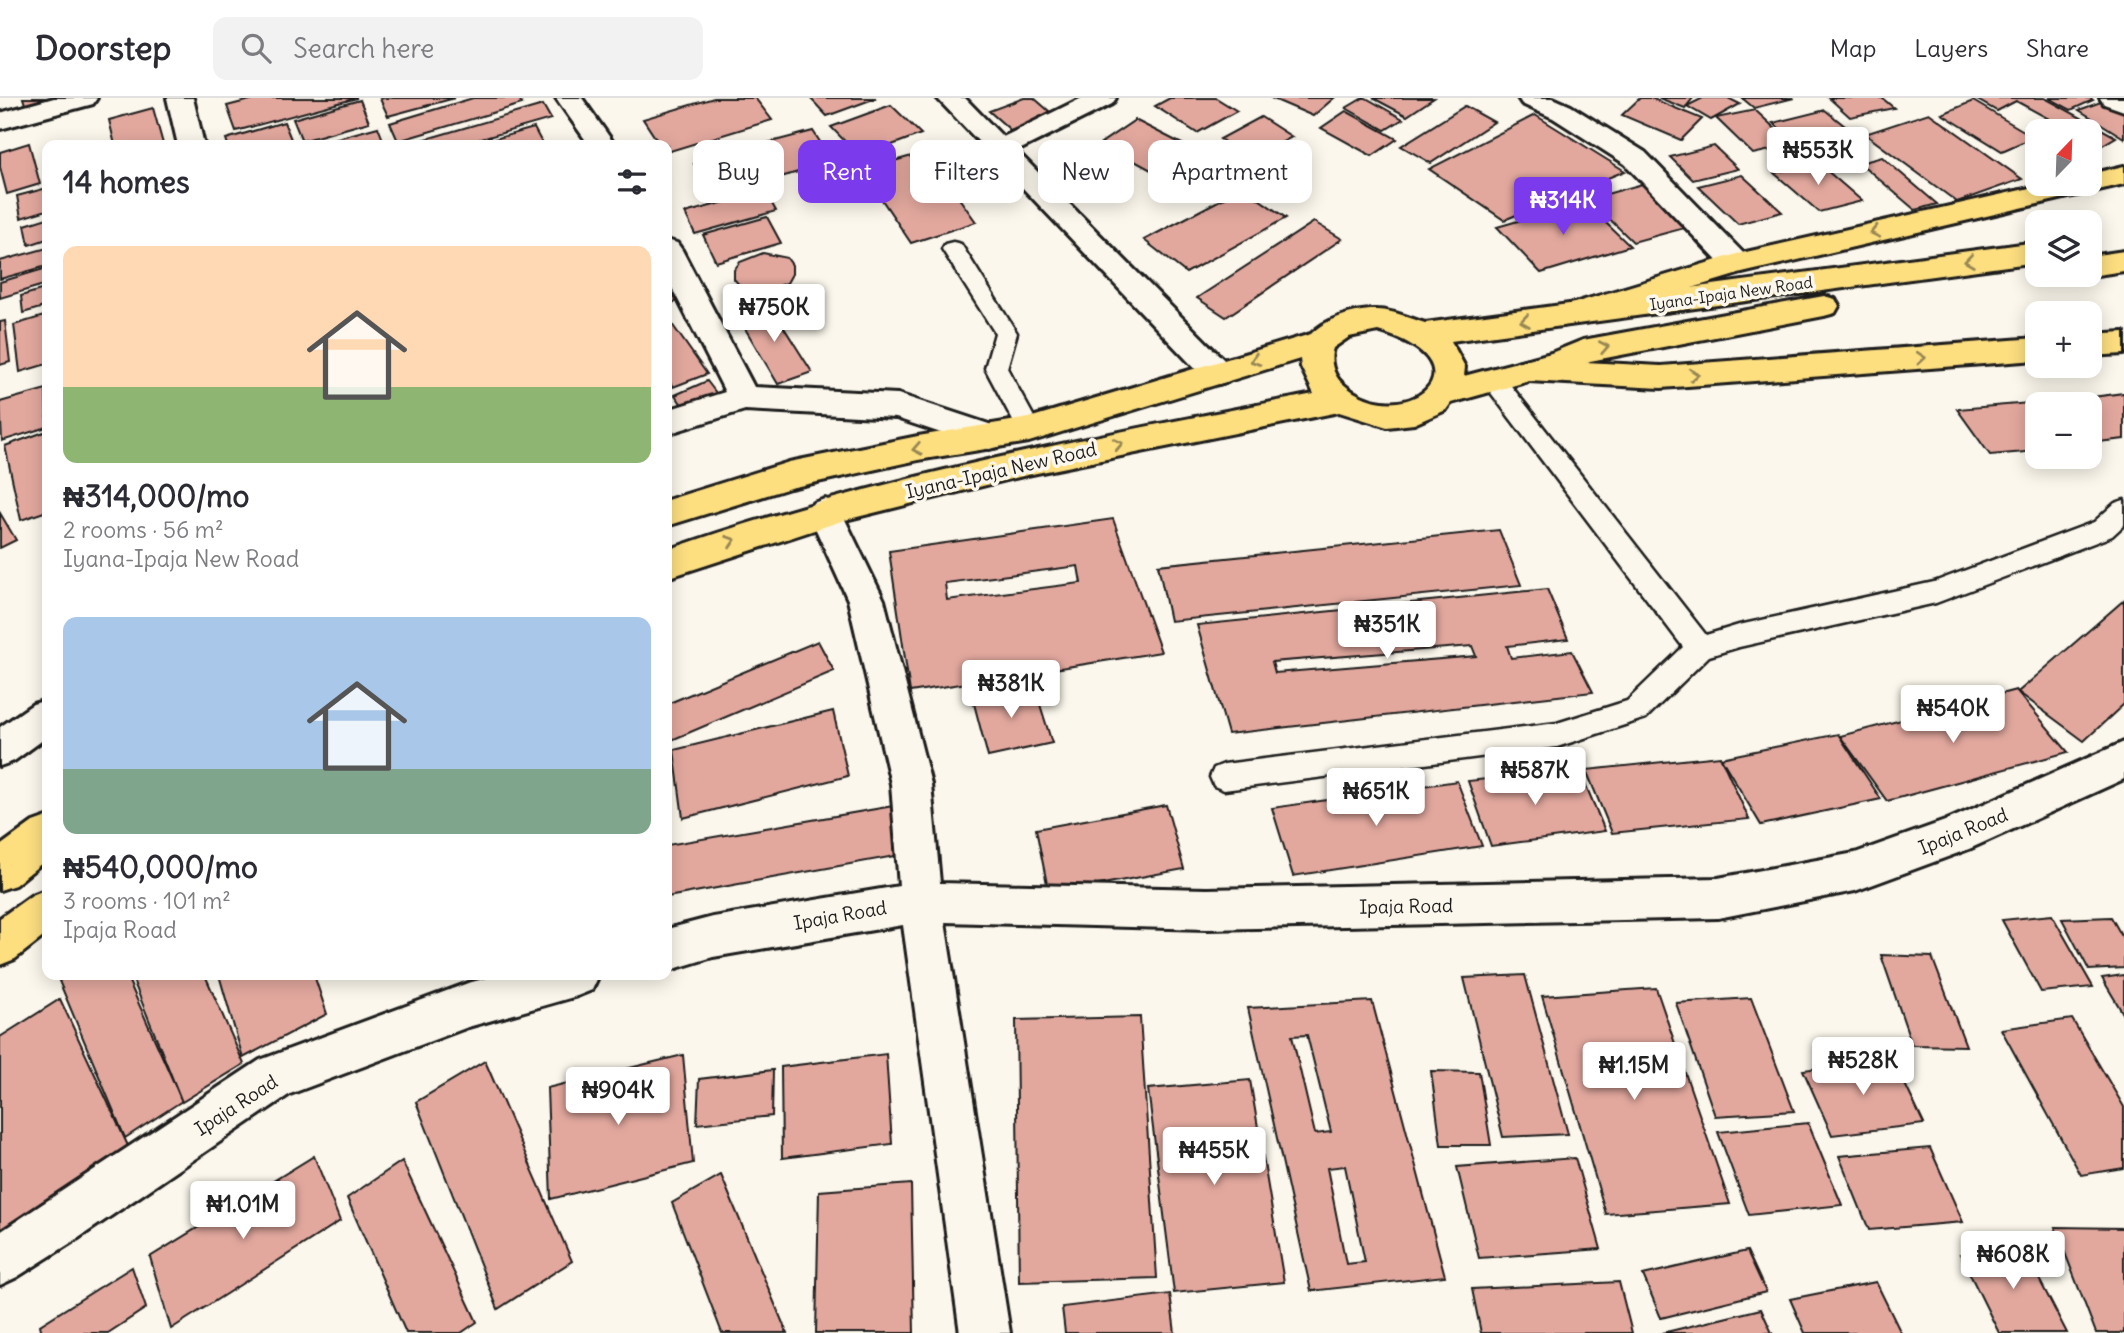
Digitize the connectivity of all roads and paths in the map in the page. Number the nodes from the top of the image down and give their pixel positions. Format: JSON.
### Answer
{"nodes":[{"id":1,"x":84,"y":98,"type":"edge"},
{"id":2,"x":180,"y":98,"type":"edge"},
{"id":3,"x":569,"y":98,"type":"edge"},
{"id":4,"x":950,"y":98,"type":"edge"},
{"id":5,"x":1103,"y":98,"type":"edge"},
{"id":6,"x":1531,"y":98,"type":"edge"},
{"id":7,"x":2112,"y":98,"type":"edge"},
{"id":8,"x":2124,"y":103,"type":"edge"},
{"id":9,"x":0,"y":121,"type":"edge"},
{"id":10,"x":190,"y":140,"type":"edge"},
{"id":11,"x":598,"y":140,"type":"edge"},
{"id":12,"x":990,"y":140,"type":"edge"},
{"id":13,"x":1017,"y":140,"type":"edge"},
{"id":14,"x":1024,"y":175,"type":"edge"},
{"id":15,"x":2124,"y":175,"type":"edge"},
{"id":16,"x":2102,"y":180,"type":"edge"},
{"id":17,"x":2031,"y":196,"type":"edge"},
{"id":18,"x":2124,"y":240,"type":"edge"},
{"id":19,"x":2102,"y":243,"type":"edge"},
{"id":20,"x":953,"y":248,"type":"dead end"},
{"id":21,"x":2025,"y":254,"type":"edge"},
{"id":22,"x":672,"y":260,"type":"edge"},
{"id":23,"x":2124,"y":261,"type":"edge"},
{"id":24,"x":1737,"y":264,"type":"junction"},
{"id":25,"x":2102,"y":264,"type":"edge"},
{"id":26,"x":2025,"y":275,"type":"edge"},
{"id":27,"x":1572,"y":314,"type":"junction"},
{"id":28,"x":1424,"y":334,"type":"junction"},
{"id":29,"x":1320,"y":342,"type":"junction"},
{"id":30,"x":2124,"y":343,"type":"edge"},
{"id":31,"x":2102,"y":344,"type":"edge"},
{"id":32,"x":2025,"y":350,"type":"edge"},
{"id":33,"x":1528,"y":370,"type":"junction"},
{"id":34,"x":1218,"y":373,"type":"junction"},
{"id":35,"x":1493,"y":379,"type":"junction"},
{"id":36,"x":1445,"y":393,"type":"junction"},
{"id":37,"x":744,"y":398,"type":"junction"},
{"id":38,"x":1342,"y":400,"type":"junction"},
{"id":39,"x":672,"y":420,"type":"edge"},
{"id":40,"x":1029,"y":430,"type":"junction"},
{"id":41,"x":989,"y":437,"type":"junction"},
{"id":42,"x":2124,"y":510,"type":"edge"},
{"id":43,"x":672,"y":511,"type":"edge"},
{"id":44,"x":825,"y":512,"type":"junction"},
{"id":45,"x":672,"y":562,"type":"edge"},
{"id":46,"x":1700,"y":648,"type":"junction"},
{"id":47,"x":42,"y":720,"type":"edge"},
{"id":48,"x":0,"y":749,"type":"edge"},
{"id":49,"x":2124,"y":759,"type":"edge"},
{"id":50,"x":1224,"y":777,"type":"dead end"},
{"id":51,"x":42,"y":839,"type":"edge"},
{"id":52,"x":0,"y":871,"type":"edge"},
{"id":53,"x":920,"y":902,"type":"junction"},
{"id":54,"x":42,"y":913,"type":"edge"},
{"id":55,"x":0,"y":944,"type":"edge"},
{"id":56,"x":672,"y":949,"type":"edge"},
{"id":57,"x":559,"y":980,"type":"edge"},
{"id":58,"x":0,"y":1260,"type":"edge"},
{"id":59,"x":985,"y":1333,"type":"edge"}],
"edges":[{"from":1,"to":9,"type":"street"},
{"from":2,"to":10,"type":"street"},
{"from":3,"to":11,"type":"street"},
{"from":4,"to":12,"type":"street"},
{"from":5,"to":13,"type":"street"},
{"from":6,"to":24,"type":"street"},
{"from":7,"to":8,"type":"street"},
{"from":14,"to":34,"type":"street"},
{"from":15,"to":16,"type":"main road"},
{"from":17,"to":24,"type":"main road","one_way":true},
{"from":18,"to":19,"type":"main road"},
{"from":20,"to":40,"type":"lane"},
{"from":21,"to":27,"type":"main road","name":"Iyana-Ipaja New Road","one_way":true},
{"from":22,"to":37,"type":"street"},
{"from":23,"to":25,"type":"main road"},
{"from":24,"to":27,"type":"main road"},
{"from":33,"to":26,"type":"main road","name":"Iyana-Ipaja New Road","one_way":true},
{"from":27,"to":28,"type":"main road","name":"Iyana-Ipaja New Road","one_way":true},
{"from":28,"to":29,"type":"main road"},
{"from":28,"to":36,"type":"main road"},
{"from":29,"to":34,"type":"main road","name":"Iyana-Ipaja New Road","one_way":true},
{"from":29,"to":38,"type":"main road"},
{"from":30,"to":31,"type":"main road"},
{"from":33,"to":32,"type":"main road","one_way":true},
{"from":33,"to":35,"type":"main road","name":"Iyana-Ipaja New Road"},
{"from":34,"to":40,"type":"main road","name":"Iyana-Ipaja New Road"},
{"from":35,"to":36,"type":"main road","name":"Iyana-Ipaja New Road"},
{"from":35,"to":46,"type":"lane"},
{"from":36,"to":38,"type":"main road"},
{"from":37,"to":39,"type":"street"},
{"from":37,"to":41,"type":"street"},
{"from":44,"to":38,"type":"main road","name":"Iyana-Ipaja New Road","one_way":true},
{"from":40,"to":41,"type":"main road","name":"Iyana-Ipaja New Road"},
{"from":41,"to":43,"type":"main road","name":"Iyana-Ipaja New Road","one_way":true},
{"from":42,"to":46,"type":"lane"},
{"from":45,"to":44,"type":"main road","name":"Iyana-Ipaja New Road","one_way":true},
{"from":44,"to":53,"type":"street"},
{"from":46,"to":50,"type":"lane"},
{"from":47,"to":48,"type":"street"},
{"from":49,"to":53,"type":"street","name":"Ipaja Road"},
{"from":51,"to":52,"type":"main road"},
{"from":53,"to":56,"type":"street","name":"Ipaja Road"},
{"from":53,"to":59,"type":"street"},
{"from":54,"to":55,"type":"main road"},
{"from":57,"to":58,"type":"street","name":"Ipaja Road"}]}
